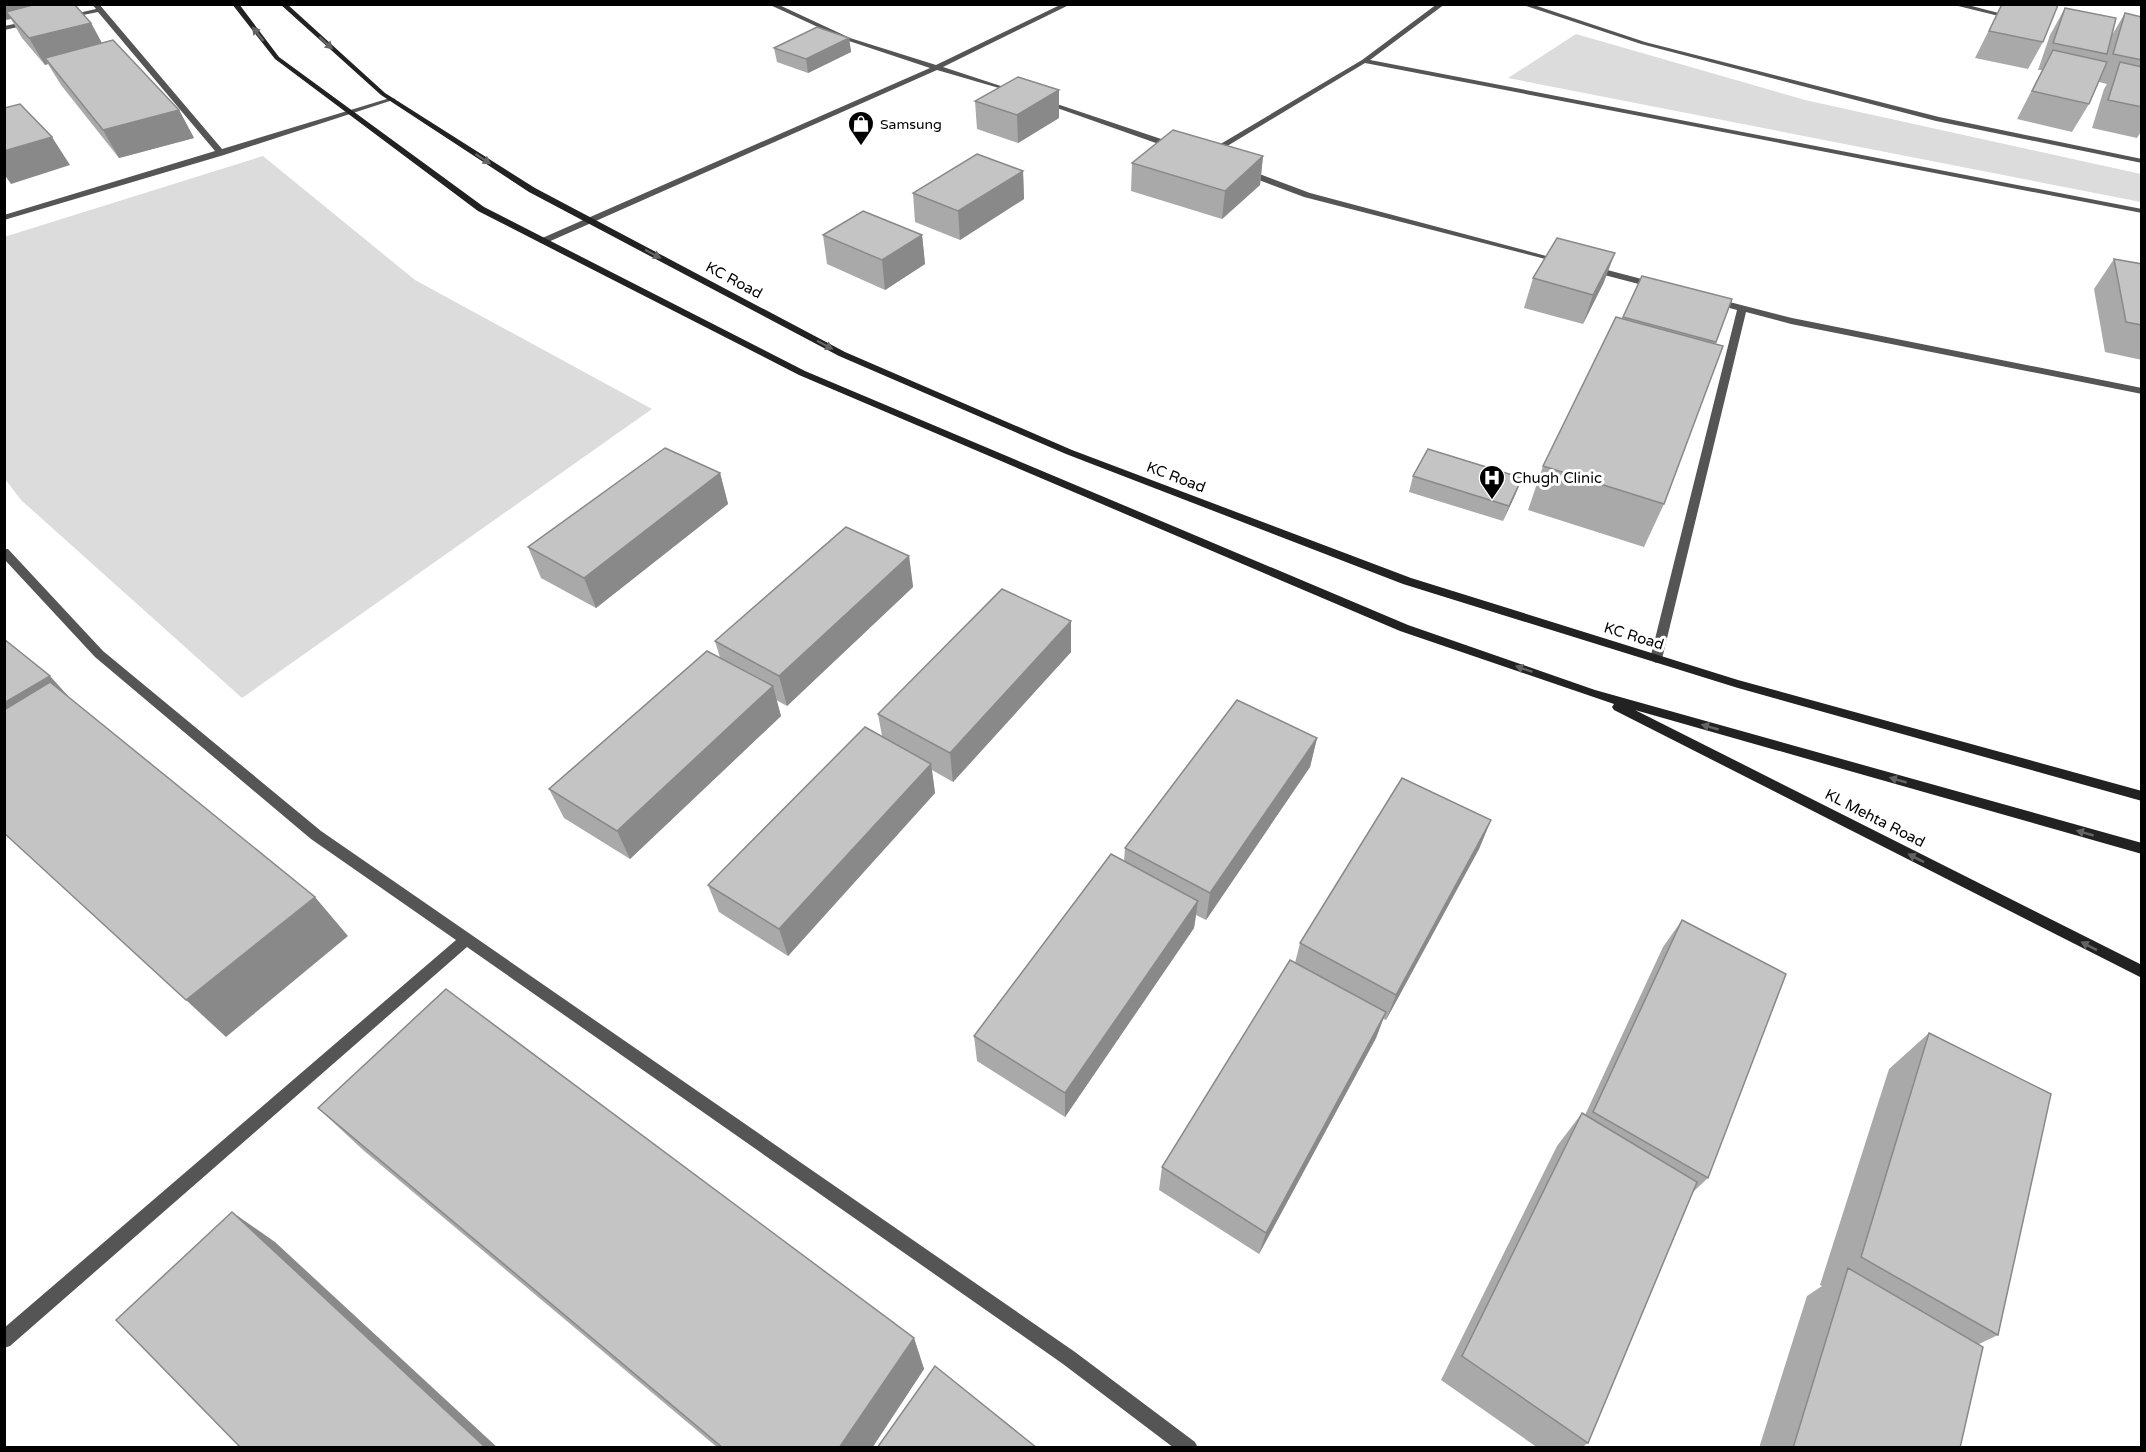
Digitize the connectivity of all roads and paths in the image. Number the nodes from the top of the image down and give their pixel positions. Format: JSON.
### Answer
{"nodes":[{"id":1,"x":235,"y":4,"type":"edge"},
{"id":2,"x":283,"y":4,"type":"edge"},
{"id":3,"x":771,"y":4,"type":"edge"},
{"id":4,"x":1068,"y":4,"type":"edge"},
{"id":5,"x":1442,"y":4,"type":"edge"},
{"id":6,"x":1524,"y":4,"type":"edge"},
{"id":7,"x":1953,"y":4,"type":"edge"},
{"id":8,"x":97,"y":7,"type":"edge"},
{"id":9,"x":57,"y":18,"type":"edge"},
{"id":10,"x":2022,"y":19,"type":"edge"},
{"id":11,"x":36,"y":22,"type":"edge"},
{"id":12,"x":4,"y":28,"type":"edge"},
{"id":13,"x":1364,"y":61,"type":"junction"},
{"id":14,"x":935,"y":68,"type":"junction"},
{"id":15,"x":1022,"y":95,"type":"edge"},
{"id":16,"x":1032,"y":98,"type":"edge"},
{"id":17,"x":392,"y":99,"type":"junction"},
{"id":18,"x":350,"y":112,"type":"junction"},
{"id":19,"x":1181,"y":149,"type":"edge"},
{"id":20,"x":221,"y":153,"type":"junction"},
{"id":21,"x":1213,"y":161,"type":"edge"},
{"id":22,"x":2142,"y":161,"type":"edge"},
{"id":23,"x":1234,"y":168,"type":"edge"},
{"id":24,"x":2142,"y":211,"type":"edge"},
{"id":25,"x":4,"y":218,"type":"edge"},
{"id":26,"x":589,"y":221,"type":"junction"},
{"id":27,"x":543,"y":241,"type":"junction"},
{"id":28,"x":1570,"y":264,"type":"edge"},
{"id":29,"x":1582,"y":267,"type":"edge"},
{"id":30,"x":1662,"y":288,"type":"edge"},
{"id":31,"x":1708,"y":300,"type":"edge"},
{"id":32,"x":1742,"y":309,"type":"junction"},
{"id":33,"x":2142,"y":391,"type":"edge"},
{"id":34,"x":4,"y":552,"type":"edge"},
{"id":35,"x":1656,"y":659,"type":"junction"},
{"id":36,"x":1593,"y":694,"type":"junction"},
{"id":37,"x":2142,"y":796,"type":"edge"},
{"id":38,"x":2142,"y":849,"type":"edge"},
{"id":39,"x":467,"y":939,"type":"junction"},
{"id":40,"x":2142,"y":972,"type":"edge"},
{"id":41,"x":4,"y":1340,"type":"edge"},
{"id":42,"x":1189,"y":1448,"type":"edge"}],
"edges":[{"from":18,"to":1,"type":"street","one_way":true},
{"from":2,"to":17,"type":"street","name":"KC Road","one_way":true},
{"from":3,"to":14,"type":"street"},
{"from":4,"to":14,"type":"street"},
{"from":5,"to":13,"type":"street"},
{"from":6,"to":22,"type":"street"},
{"from":7,"to":10,"type":"street"},
{"from":8,"to":9,"type":"street"},
{"from":8,"to":20,"type":"street"},
{"from":11,"to":12,"type":"street"},
{"from":13,"to":21,"type":"street"},
{"from":13,"to":24,"type":"street"},
{"from":14,"to":15,"type":"street"},
{"from":14,"to":26,"type":"street"},
{"from":16,"to":19,"type":"street"},
{"from":17,"to":18,"type":"street"},
{"from":17,"to":26,"type":"street","name":"KC Road","one_way":true},
{"from":18,"to":20,"type":"street"},
{"from":18,"to":27,"type":"street"},
{"from":20,"to":25,"type":"street"},
{"from":23,"to":28,"type":"street"},
{"from":26,"to":27,"type":"street"},
{"from":26,"to":35,"type":"street","name":"KC Road","one_way":true},
{"from":36,"to":27,"type":"street","one_way":true},
{"from":29,"to":30,"type":"street"},
{"from":31,"to":32,"type":"street"},
{"from":32,"to":33,"type":"street"},
{"from":32,"to":35,"type":"street"},
{"from":34,"to":39,"type":"street"},
{"from":35,"to":37,"type":"street","name":"KC Road"},
{"from":38,"to":36,"type":"street","one_way":true},
{"from":40,"to":36,"type":"street","name":"KL Mehta Road","one_way":true},
{"from":39,"to":41,"type":"street"},
{"from":39,"to":42,"type":"street"}]}
